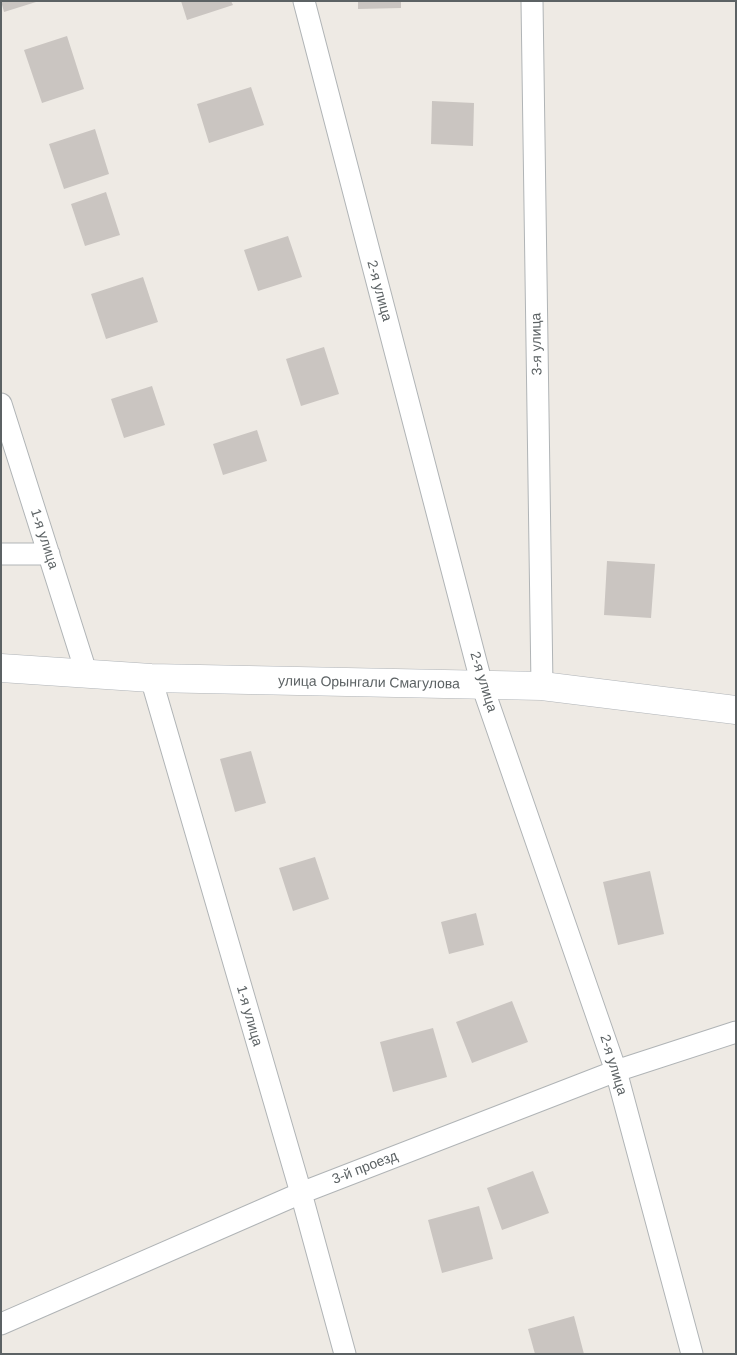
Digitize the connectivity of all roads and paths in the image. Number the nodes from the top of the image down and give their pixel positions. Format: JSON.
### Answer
{"nodes":[{"id":1,"x":304,"y":1,"type":"edge"},
{"id":2,"x":532,"y":1,"type":"edge"},
{"id":3,"x":1,"y":404,"type":"edge"},
{"id":4,"x":1,"y":554,"type":"edge"},
{"id":5,"x":49,"y":554,"type":"junction"},
{"id":6,"x":1,"y":668,"type":"edge"},
{"id":7,"x":87,"y":675,"type":"junction"},
{"id":8,"x":151,"y":678,"type":"junction"},
{"id":9,"x":482,"y":685,"type":"junction"},
{"id":10,"x":542,"y":686,"type":"junction"},
{"id":11,"x":736,"y":710,"type":"edge"},
{"id":12,"x":736,"y":1032,"type":"edge"},
{"id":13,"x":616,"y":1071,"type":"junction"},
{"id":14,"x":301,"y":1193,"type":"junction"},
{"id":15,"x":1,"y":1324,"type":"edge"},
{"id":16,"x":345,"y":1354,"type":"edge"},
{"id":17,"x":692,"y":1354,"type":"edge"}],
"edges":[{"from":1,"to":9,"type":"street","name":"2-я улица"},
{"from":2,"to":10,"type":"street","name":"3-я улица"},
{"from":3,"to":5,"type":"street","name":"1-я улица"},
{"from":4,"to":5,"type":"street"},
{"from":5,"to":7,"type":"street","name":"1-я улица"},
{"from":6,"to":7,"type":"main road","name":"улица Орынгали Смагулова"},
{"from":7,"to":8,"type":"main road","name":"улица Орынгали Смагулова"},
{"from":8,"to":9,"type":"main road","name":"улица Орынгали Смагулова"},
{"from":8,"to":14,"type":"street","name":"1-я улица"},
{"from":9,"to":10,"type":"main road","name":"улица Орынгали Смагулова"},
{"from":9,"to":13,"type":"street","name":"2-я улица"},
{"from":10,"to":11,"type":"main road","name":"улица Орынгали Смагулова"},
{"from":12,"to":13,"type":"street","name":"3-й проезд"},
{"from":13,"to":14,"type":"street","name":"3-й проезд"},
{"from":13,"to":17,"type":"street","name":"2-я улица"},
{"from":14,"to":15,"type":"street","name":"3-й проезд"},
{"from":14,"to":16,"type":"street","name":"1-я улица"}]}
